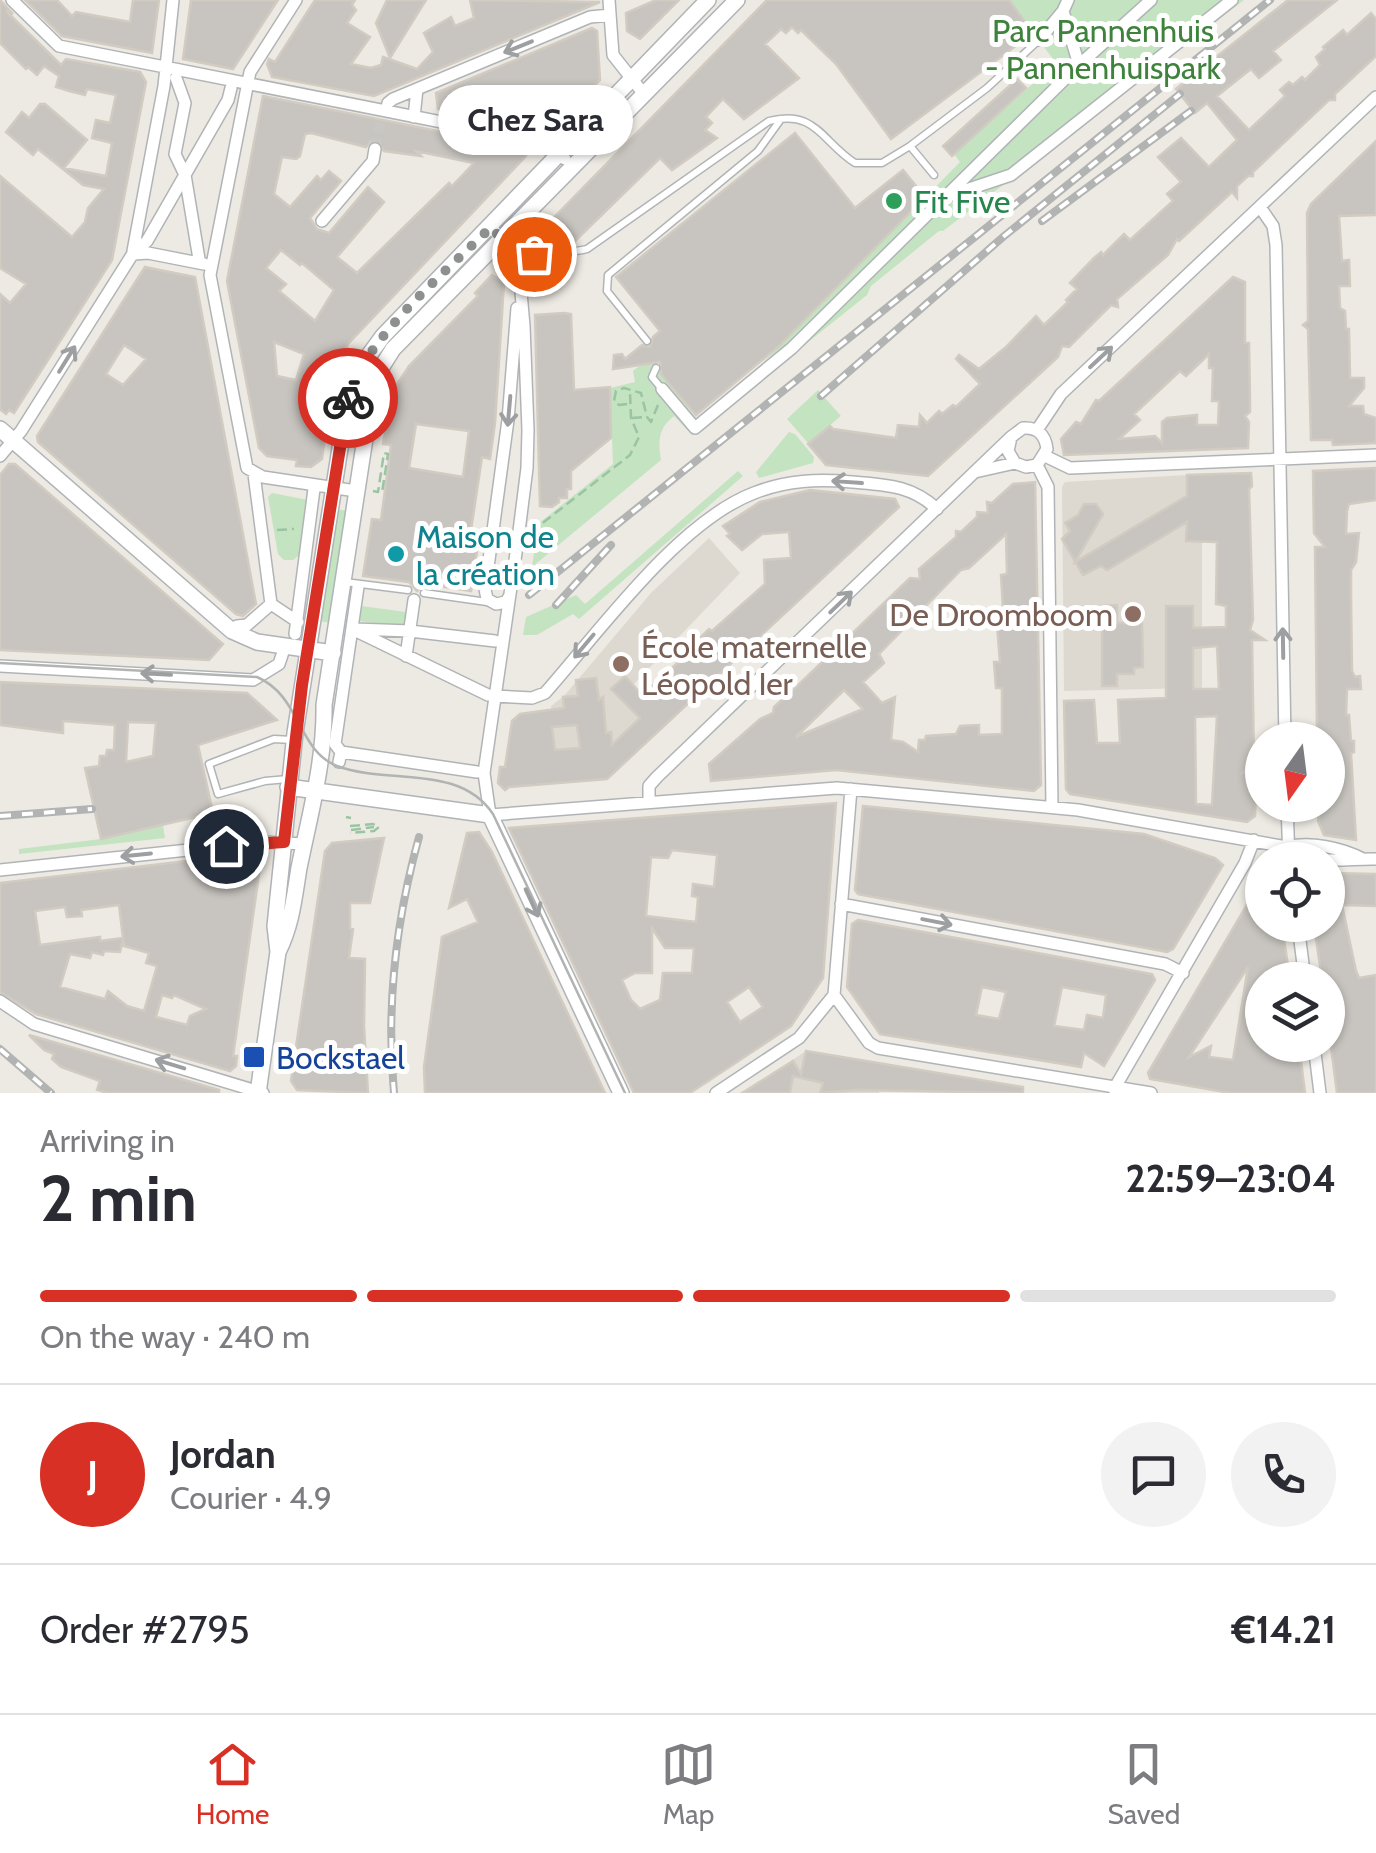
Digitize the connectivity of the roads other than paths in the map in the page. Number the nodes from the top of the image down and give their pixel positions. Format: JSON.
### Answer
{"nodes":[{"id":1,"x":12,"y":0,"type":"edge"},
{"id":2,"x":174,"y":0,"type":"edge"},
{"id":3,"x":296,"y":0,"type":"edge"},
{"id":4,"x":609,"y":0,"type":"edge"},
{"id":5,"x":708,"y":0,"type":"edge"},
{"id":6,"x":737,"y":0,"type":"edge"},
{"id":7,"x":1151,"y":0,"type":"edge"},
{"id":8,"x":1232,"y":0,"type":"edge"},
{"id":9,"x":1066,"y":5,"type":"edge"},
{"id":10,"x":610,"y":15,"type":"junction"},
{"id":11,"x":1039,"y":40,"type":"joint"},
{"id":12,"x":1079,"y":65,"type":"junction"},
{"id":13,"x":166,"y":67,"type":"junction"},
{"id":14,"x":176,"y":78,"type":"dead end"},
{"id":15,"x":631,"y":80,"type":"junction"},
{"id":16,"x":248,"y":84,"type":"junction"},
{"id":17,"x":417,"y":89,"type":"junction"},
{"id":18,"x":644,"y":93,"type":"junction"},
{"id":19,"x":1376,"y":98,"type":"edge"},
{"id":20,"x":243,"y":99,"type":"dead end"},
{"id":21,"x":383,"y":114,"type":"junction"},
{"id":22,"x":414,"y":117,"type":"junction"},
{"id":23,"x":782,"y":118,"type":"junction"},
{"id":24,"x":910,"y":146,"type":"junction"},
{"id":25,"x":375,"y":149,"type":"tunnel mouth"},
{"id":26,"x":566,"y":160,"type":"junction"},
{"id":27,"x":934,"y":175,"type":"dead end"},
{"id":28,"x":185,"y":176,"type":"junction"},
{"id":29,"x":946,"y":196,"type":"junction"},
{"id":30,"x":1260,"y":207,"type":"junction"},
{"id":31,"x":322,"y":221,"type":"dead end"},
{"id":32,"x":497,"y":232,"type":"junction"},
{"id":33,"x":214,"y":250,"type":"dead end"},
{"id":34,"x":132,"y":255,"type":"junction"},
{"id":35,"x":518,"y":259,"type":"junction"},
{"id":36,"x":213,"y":266,"type":"junction"},
{"id":37,"x":519,"y":279,"type":"junction"},
{"id":38,"x":647,"y":341,"type":"dead end"},
{"id":39,"x":656,"y":368,"type":"dead end"},
{"id":40,"x":662,"y":390,"type":"joint"},
{"id":41,"x":0,"y":429,"type":"edge"},
{"id":42,"x":1037,"y":430,"type":"junction"},
{"id":43,"x":1011,"y":437,"type":"junction"},
{"id":44,"x":14,"y":441,"type":"junction"},
{"id":45,"x":1376,"y":455,"type":"edge"},
{"id":46,"x":0,"y":456,"type":"edge"},
{"id":47,"x":1280,"y":459,"type":"junction"},
{"id":48,"x":1041,"y":460,"type":"junction"},
{"id":49,"x":1016,"y":463,"type":"junction"},
{"id":50,"x":250,"y":471,"type":"junction"},
{"id":51,"x":976,"y":472,"type":"junction"},
{"id":52,"x":332,"y":487,"type":"junction"},
{"id":53,"x":314,"y":489,"type":"dead end"},
{"id":54,"x":375,"y":492,"type":"junction"},
{"id":55,"x":937,"y":509,"type":"junction"},
{"id":56,"x":351,"y":584,"type":"junction"},
{"id":57,"x":511,"y":593,"type":"junction"},
{"id":58,"x":415,"y":594,"type":"junction"},
{"id":59,"x":491,"y":602,"type":"junction"},
{"id":60,"x":271,"y":604,"type":"junction"},
{"id":61,"x":236,"y":626,"type":"dead end"},
{"id":62,"x":349,"y":629,"type":"junction"},
{"id":63,"x":295,"y":631,"type":"junction"},
{"id":64,"x":410,"y":631,"type":"junction"},
{"id":65,"x":495,"y":642,"type":"dead end"},
{"id":66,"x":307,"y":650,"type":"junction"},
{"id":67,"x":333,"y":653,"type":"junction"},
{"id":68,"x":406,"y":656,"type":"junction"},
{"id":69,"x":0,"y":666,"type":"edge"},
{"id":70,"x":491,"y":695,"type":"junction"},
{"id":71,"x":1285,"y":722,"type":"edge"},
{"id":72,"x":294,"y":740,"type":"junction"},
{"id":73,"x":339,"y":758,"type":"junction"},
{"id":74,"x":353,"y":762,"type":"dead end"},
{"id":75,"x":477,"y":772,"type":"dead end"},
{"id":76,"x":441,"y":774,"type":"dead end"},
{"id":77,"x":459,"y":776,"type":"junction"},
{"id":78,"x":289,"y":783,"type":"junction"},
{"id":79,"x":851,"y":789,"type":"junction"},
{"id":80,"x":316,"y":790,"type":"junction"},
{"id":81,"x":648,"y":801,"type":"junction"},
{"id":82,"x":1052,"y":808,"type":"junction"},
{"id":83,"x":492,"y":811,"type":"junction"},
{"id":84,"x":1254,"y":840,"type":"junction"},
{"id":85,"x":284,"y":842,"type":"junction"},
{"id":86,"x":1259,"y":842,"type":"edge"},
{"id":87,"x":304,"y":844,"type":"junction"},
{"id":88,"x":1370,"y":859,"type":"edge"},
{"id":89,"x":1345,"y":862,"type":"edge"},
{"id":90,"x":0,"y":870,"type":"edge"},
{"id":91,"x":841,"y":904,"type":"junction"},
{"id":92,"x":278,"y":952,"type":"junction"},
{"id":93,"x":1183,"y":973,"type":"junction"},
{"id":94,"x":834,"y":995,"type":"junction"},
{"id":95,"x":0,"y":1001,"type":"edge"},
{"id":96,"x":1316,"y":1062,"type":"edge"},
{"id":97,"x":1114,"y":1090,"type":"edge"},
{"id":98,"x":260,"y":1092,"type":"edge"},
{"id":99,"x":621,"y":1093,"type":"edge"},
{"id":100,"x":716,"y":1093,"type":"edge"},
{"id":101,"x":1150,"y":1093,"type":"edge"},
{"id":102,"x":1320,"y":1093,"type":"edge"}],
"edges":[{"from":1,"to":13,"type":"street"},
{"from":2,"to":13,"type":"street"},
{"from":3,"to":16,"type":"street"},
{"from":4,"to":10,"type":"street"},
{"from":5,"to":15,"type":"main road"},
{"from":6,"to":18,"type":"main road"},
{"from":7,"to":12,"type":"street"},
{"from":8,"to":29,"type":"street"},
{"from":9,"to":11,"type":"street"},
{"from":9,"to":12,"type":"street"},
{"from":10,"to":15,"type":"street"},
{"from":10,"to":17,"type":"street","one_way":true},
{"from":11,"to":24,"type":"lane"},
{"from":12,"to":29,"type":"street"},
{"from":13,"to":16,"type":"street"},
{"from":13,"to":34,"type":"street"},
{"from":14,"to":28,"type":"street"},
{"from":15,"to":18,"type":"street"},
{"from":15,"to":26,"type":"main road"},
{"from":16,"to":21,"type":"street"},
{"from":16,"to":36,"type":"street"},
{"from":17,"to":21,"type":"street"},
{"from":17,"to":22,"type":"street"},
{"from":18,"to":26,"type":"main road"},
{"from":19,"to":30,"type":"street"},
{"from":20,"to":28,"type":"street"},
{"from":21,"to":22,"type":"street"},
{"from":22,"to":26,"type":"street"},
{"from":23,"to":24,"type":"lane"},
{"from":23,"to":35,"type":"lane"},
{"from":23,"to":38,"type":"lane"},
{"from":24,"to":27,"type":"lane"},
{"from":25,"to":31,"type":"street"},
{"from":26,"to":32,"type":"main road"},
{"from":28,"to":33,"type":"street"},
{"from":28,"to":34,"type":"street"},
{"from":29,"to":40,"type":"street"},
{"from":42,"to":30,"type":"street","one_way":true},
{"from":30,"to":47,"type":"street"},
{"from":32,"to":35,"type":"street"},
{"from":32,"to":52,"type":"main road"},
{"from":32,"to":54,"type":"main road"},
{"from":34,"to":36,"type":"street"},
{"from":44,"to":34,"type":"street","one_way":true},
{"from":35,"to":37,"type":"street"},
{"from":36,"to":50,"type":"street"},
{"from":37,"to":57,"type":"street"},
{"from":37,"to":59,"type":"street","one_way":true},
{"from":39,"to":40,"type":"lane"},
{"from":41,"to":44,"type":"main road"},
{"from":42,"to":43,"type":"street"},
{"from":42,"to":48,"type":"street"},
{"from":43,"to":49,"type":"street"},
{"from":43,"to":51,"type":"street"},
{"from":44,"to":46,"type":"street"},
{"from":44,"to":63,"type":"main road"},
{"from":45,"to":47,"type":"street"},
{"from":47,"to":48,"type":"street"},
{"from":71,"to":47,"type":"street","one_way":true},
{"from":48,"to":49,"type":"street"},
{"from":48,"to":82,"type":"street"},
{"from":49,"to":51,"type":"street"},
{"from":50,"to":52,"type":"street"},
{"from":50,"to":60,"type":"street"},
{"from":51,"to":55,"type":"street"},
{"from":52,"to":54,"type":"street"},
{"from":52,"to":66,"type":"main road"},
{"from":53,"to":63,"type":"street"},
{"from":54,"to":56,"type":"main road"},
{"from":55,"to":70,"type":"street","one_way":true},
{"from":81,"to":55,"type":"street","one_way":true},
{"from":56,"to":58,"type":"lane"},
{"from":56,"to":62,"type":"street"},
{"from":56,"to":67,"type":"main road"},
{"from":57,"to":59,"type":"street"},
{"from":57,"to":70,"type":"street"},
{"from":58,"to":59,"type":"lane"},
{"from":58,"to":64,"type":"street"},
{"from":60,"to":61,"type":"street"},
{"from":60,"to":63,"type":"street"},
{"from":62,"to":64,"type":"street"},
{"from":62,"to":68,"type":"street"},
{"from":62,"to":73,"type":"street"},
{"from":63,"to":66,"type":"main road"},
{"from":63,"to":69,"type":"street","one_way":true},
{"from":64,"to":65,"type":"street"},
{"from":64,"to":68,"type":"street"},
{"from":66,"to":67,"type":"main road"},
{"from":66,"to":72,"type":"main road"},
{"from":67,"to":80,"type":"main road"},
{"from":68,"to":70,"type":"street"},
{"from":70,"to":83,"type":"street"},
{"from":72,"to":78,"type":"main road"},
{"from":72,"to":78,"type":"lane"},
{"from":73,"to":74,"type":"street"},
{"from":73,"to":77,"type":"street"},
{"from":75,"to":77,"type":"street"},
{"from":76,"to":77,"type":"street"},
{"from":78,"to":80,"type":"main road"},
{"from":78,"to":85,"type":"main road"},
{"from":79,"to":81,"type":"street"},
{"from":79,"to":82,"type":"street"},
{"from":79,"to":91,"type":"street"},
{"from":80,"to":83,"type":"main road"},
{"from":80,"to":87,"type":"main road"},
{"from":81,"to":83,"type":"street"},
{"from":82,"to":84,"type":"street"},
{"from":83,"to":99,"type":"main road","one_way":true},
{"from":84,"to":86,"type":"street"},
{"from":84,"to":93,"type":"street"},
{"from":85,"to":87,"type":"street"},
{"from":85,"to":90,"type":"street","one_way":true},
{"from":85,"to":92,"type":"main road"},
{"from":87,"to":92,"type":"main road"},
{"from":88,"to":89,"type":"street"},
{"from":91,"to":93,"type":"street","one_way":true},
{"from":91,"to":94,"type":"street"},
{"from":92,"to":98,"type":"main road"},
{"from":93,"to":97,"type":"street"},
{"from":94,"to":97,"type":"street"},
{"from":94,"to":100,"type":"street"},
{"from":98,"to":95,"type":"street","one_way":true},
{"from":96,"to":102,"type":"street"},
{"from":97,"to":101,"type":"street"}]}
